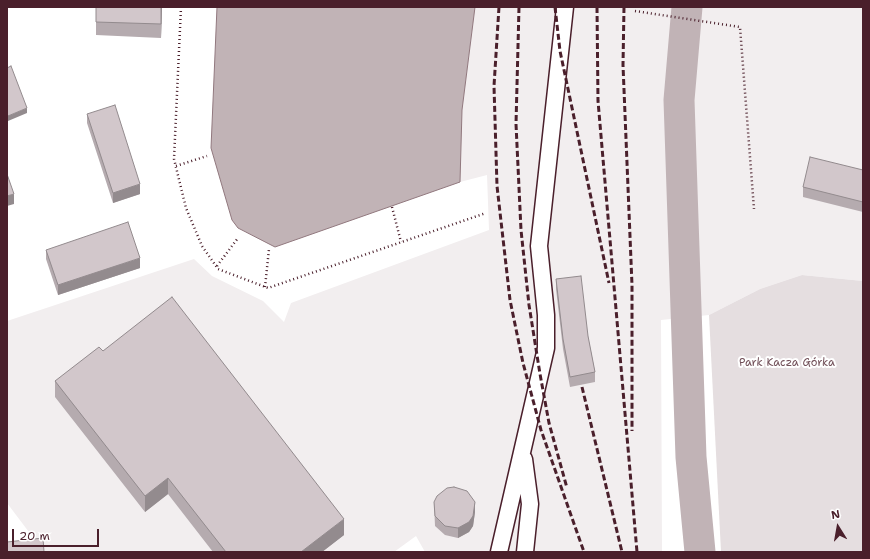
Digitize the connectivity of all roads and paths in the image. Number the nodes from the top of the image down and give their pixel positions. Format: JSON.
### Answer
{"nodes":[{"id":1,"x":181,"y":7,"type":"edge"},
{"id":2,"x":565,"y":7,"type":"edge"},
{"id":3,"x":635,"y":11,"type":"dead end"},
{"id":4,"x":207,"y":156,"type":"dead end"},
{"id":5,"x":176,"y":166,"type":"junction"},
{"id":6,"x":392,"y":207,"type":"dead end"},
{"id":7,"x":754,"y":209,"type":"dead end"},
{"id":8,"x":486,"y":213,"type":"dead end"},
{"id":9,"x":238,"y":238,"type":"dead end"},
{"id":10,"x":400,"y":242,"type":"junction"},
{"id":11,"x":269,"y":249,"type":"dead end"},
{"id":12,"x":216,"y":266,"type":"junction"},
{"id":13,"x":265,"y":287,"type":"junction"},
{"id":14,"x":522,"y":450,"type":"junction"},
{"id":15,"x":499,"y":552,"type":"edge"},
{"id":16,"x":525,"y":552,"type":"edge"}],
"edges":[{"from":1,"to":5,"type":"path"},
{"from":2,"to":14,"type":"lane"},
{"from":3,"to":7,"type":"path"},
{"from":4,"to":5,"type":"path"},
{"from":5,"to":12,"type":"path"},
{"from":6,"to":10,"type":"path"},
{"from":8,"to":10,"type":"path"},
{"from":9,"to":12,"type":"path"},
{"from":10,"to":13,"type":"path"},
{"from":11,"to":13,"type":"path"},
{"from":12,"to":13,"type":"path"},
{"from":14,"to":15,"type":"lane"},
{"from":14,"to":16,"type":"lane"}]}
